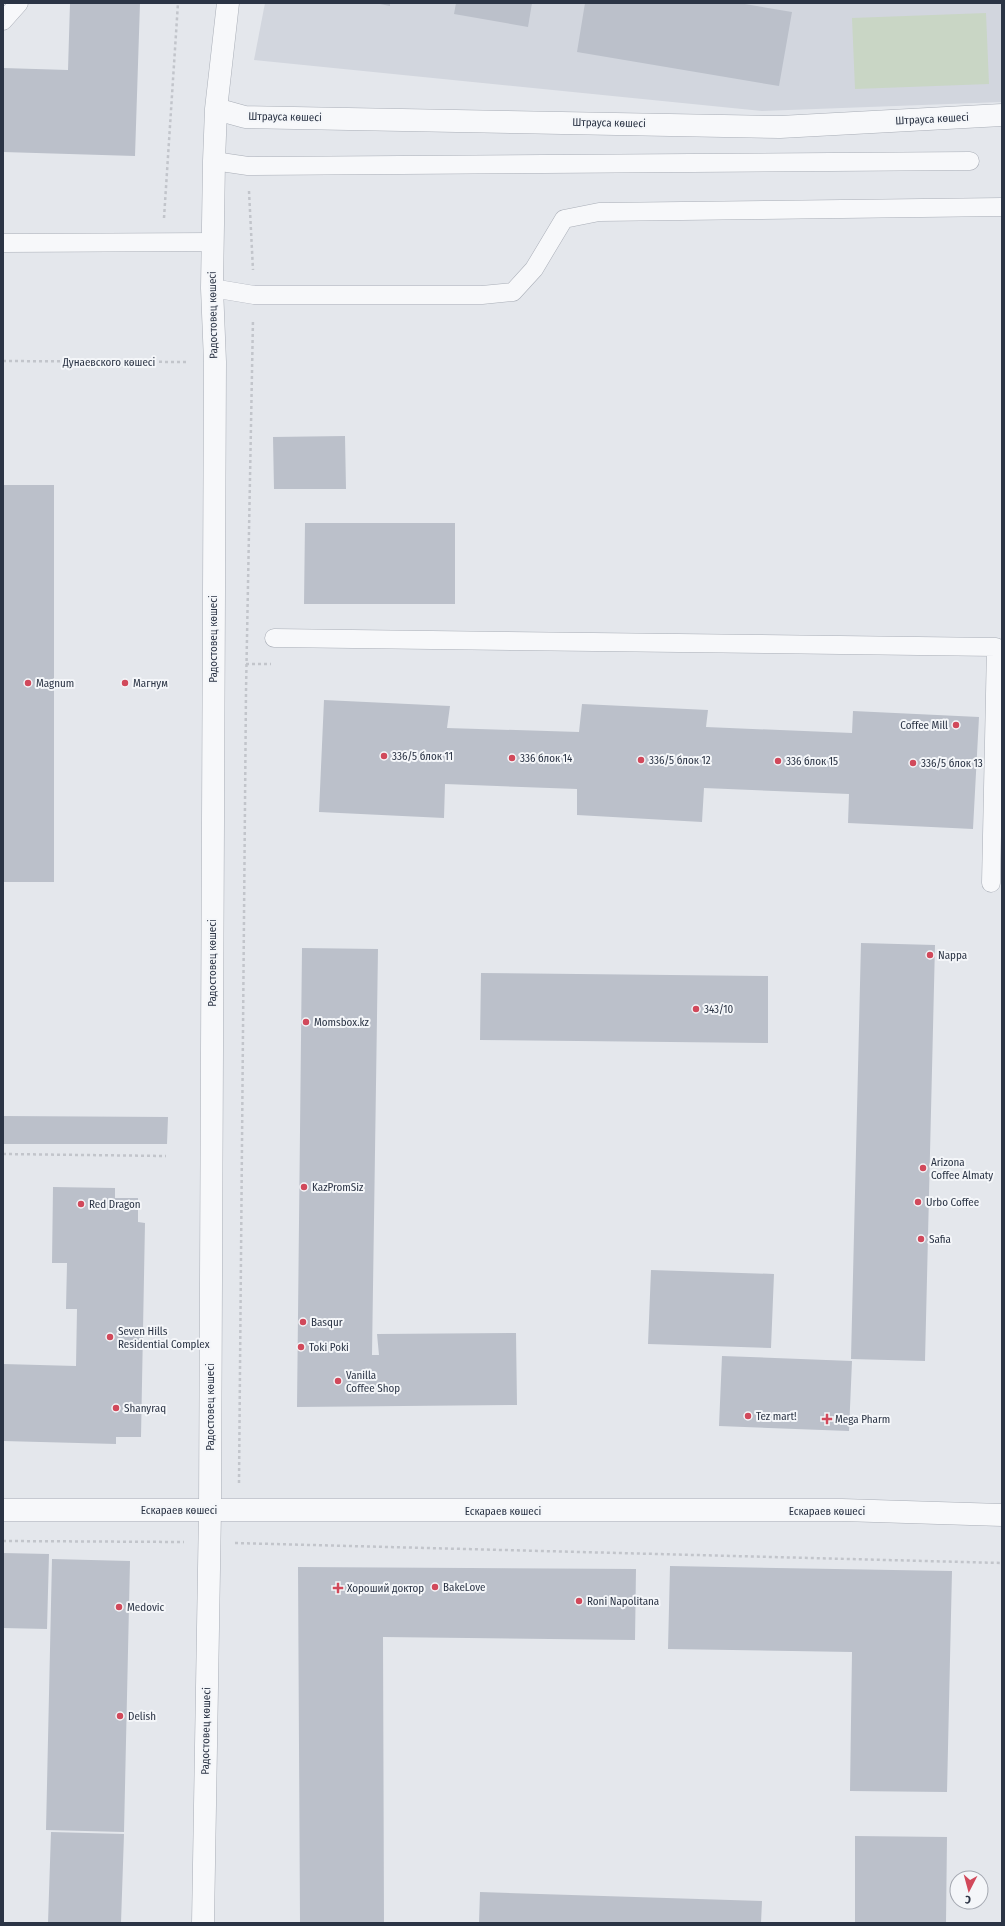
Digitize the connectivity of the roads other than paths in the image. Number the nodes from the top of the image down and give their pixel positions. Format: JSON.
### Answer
{"nodes":[{"id":1,"x":19,"y":3,"type":"edge"},
{"id":2,"x":228,"y":3,"type":"edge"},
{"id":3,"x":3,"y":21,"type":"edge"},
{"id":4,"x":216,"y":109,"type":"junction"},
{"id":5,"x":1002,"y":115,"type":"edge"},
{"id":6,"x":214,"y":161,"type":"junction"},
{"id":7,"x":970,"y":161,"type":"dead end"},
{"id":8,"x":1002,"y":207,"type":"edge"},
{"id":9,"x":213,"y":242,"type":"junction"},
{"id":10,"x":3,"y":243,"type":"edge"},
{"id":11,"x":212,"y":288,"type":"junction"},
{"id":12,"x":274,"y":638,"type":"dead end"},
{"id":13,"x":991,"y":883,"type":"dead end"},
{"id":14,"x":3,"y":1510,"type":"edge"},
{"id":15,"x":210,"y":1510,"type":"junction"},
{"id":16,"x":1002,"y":1515,"type":"edge"},
{"id":17,"x":203,"y":1923,"type":"edge"}],
"edges":[{"from":1,"to":3,"type":"lane"},
{"from":2,"to":4,"type":"street","name":"Радостовец көшесі"},
{"from":4,"to":5,"type":"street","name":"Штрауса көшесі"},
{"from":4,"to":6,"type":"street","name":"Радостовец көшесі"},
{"from":6,"to":7,"type":"lane"},
{"from":6,"to":9,"type":"street","name":"Радостовец көшесі"},
{"from":8,"to":11,"type":"lane"},
{"from":9,"to":10,"type":"lane"},
{"from":9,"to":11,"type":"street","name":"Радостовец көшесі"},
{"from":11,"to":15,"type":"street","name":"Радостовец көшесі"},
{"from":12,"to":13,"type":"lane"},
{"from":14,"to":15,"type":"street","name":"Ескараев көшесі"},
{"from":15,"to":16,"type":"street","name":"Ескараев көшесі"},
{"from":15,"to":17,"type":"street","name":"Радостовец көшесі"}]}
